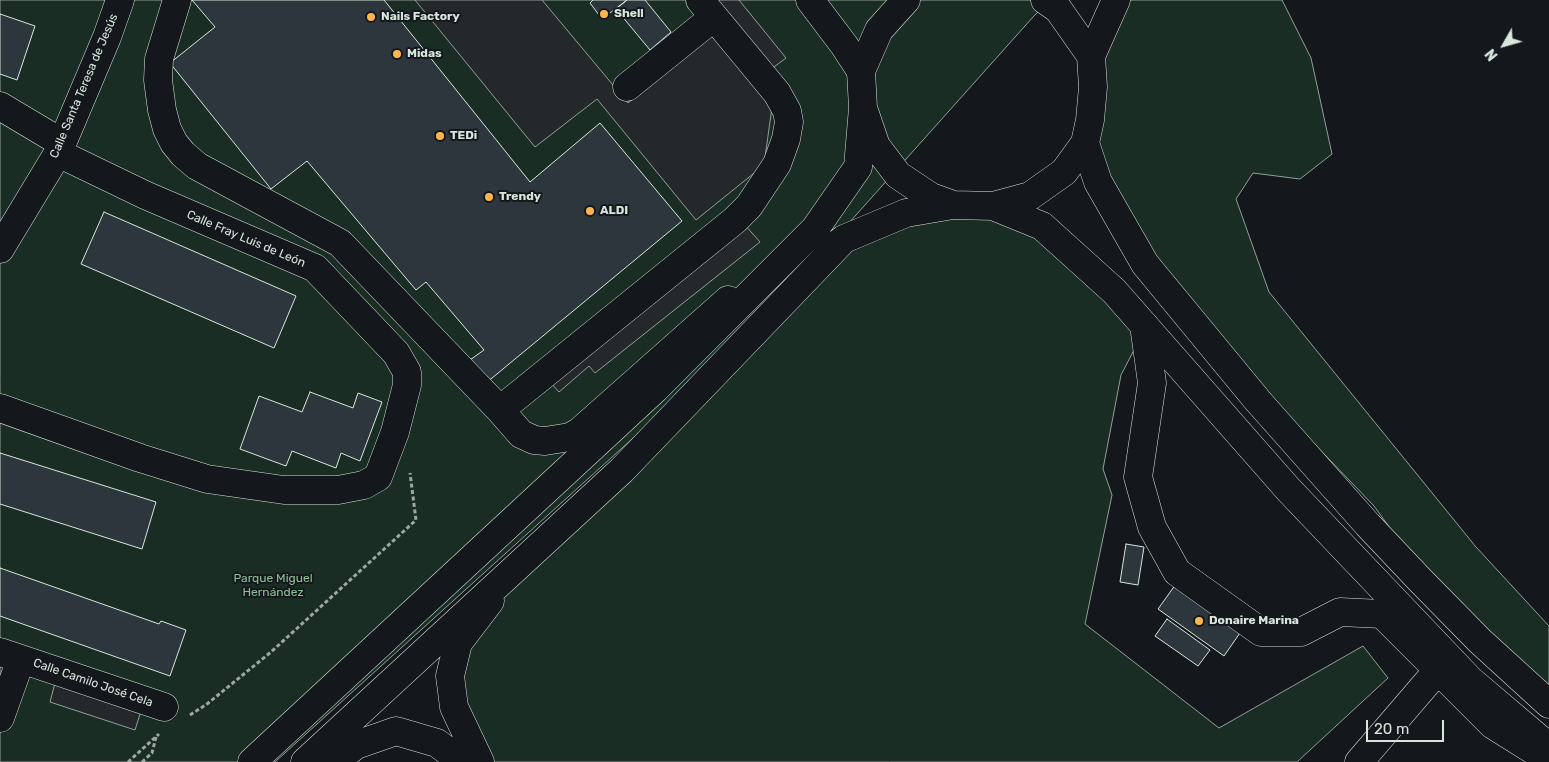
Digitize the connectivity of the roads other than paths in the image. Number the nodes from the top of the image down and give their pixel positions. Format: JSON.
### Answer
{"nodes":[{"id":1,"x":120,"y":0,"type":"edge"},
{"id":2,"x":177,"y":0,"type":"edge"},
{"id":3,"x":810,"y":0,"type":"edge"},
{"id":4,"x":906,"y":0,"type":"edge"},
{"id":5,"x":1045,"y":0,"type":"edge"},
{"id":6,"x":1116,"y":0,"type":"edge"},
{"id":7,"x":707,"y":8,"type":"edge"},
{"id":8,"x":1090,"y":56,"type":"junction"},
{"id":9,"x":861,"y":71,"type":"junction"},
{"id":10,"x":627,"y":87,"type":"dead end"},
{"id":11,"x":0,"y":106,"type":"edge"},
{"id":12,"x":863,"y":108,"type":"junction"},
{"id":13,"x":1085,"y":143,"type":"junction"},
{"id":14,"x":60,"y":148,"type":"junction"},
{"id":15,"x":953,"y":204,"type":"junction"},
{"id":16,"x":993,"y":206,"type":"junction"},
{"id":17,"x":844,"y":239,"type":"junction"},
{"id":18,"x":0,"y":249,"type":"edge"},
{"id":19,"x":789,"y":255,"type":"junction"},
{"id":20,"x":1144,"y":326,"type":"junction"},
{"id":21,"x":655,"y":389,"type":"junction"},
{"id":22,"x":0,"y":408,"type":"edge"},
{"id":23,"x":500,"y":410,"type":"junction"},
{"id":24,"x":511,"y":572,"type":"junction"},
{"id":25,"x":10,"y":655,"type":"edge"},
{"id":26,"x":1438,"y":670,"type":"junction"},
{"id":27,"x":1549,"y":704,"type":"edge"},
{"id":28,"x":0,"y":718,"type":"edge"},
{"id":29,"x":170,"y":719,"type":"road end"},
{"id":30,"x":1549,"y":747,"type":"edge"},
{"id":31,"x":1549,"y":760,"type":"edge"},
{"id":32,"x":252,"y":762,"type":"edge"},
{"id":33,"x":305,"y":762,"type":"edge"},
{"id":34,"x":334,"y":762,"type":"edge"},
{"id":35,"x":462,"y":762,"type":"edge"},
{"id":36,"x":480,"y":762,"type":"edge"},
{"id":37,"x":1359,"y":762,"type":"edge"}],
"edges":[{"from":1,"to":14,"type":"main road","name":"Calle Santa Teresa de Jesús"},
{"from":2,"to":23,"type":"main road"},
{"from":3,"to":9,"type":"main road"},
{"from":4,"to":9,"type":"main road"},
{"from":5,"to":8,"type":"main road"},
{"from":6,"to":8,"type":"main road"},
{"from":7,"to":10,"type":"main road"},
{"from":7,"to":23,"type":"main road"},
{"from":8,"to":13,"type":"main road"},
{"from":9,"to":12,"type":"main road"},
{"from":11,"to":14,"type":"main road"},
{"from":12,"to":15,"type":"main road"},
{"from":12,"to":19,"type":"main road"},
{"from":13,"to":16,"type":"main road"},
{"from":13,"to":27,"type":"main road"},
{"from":14,"to":18,"type":"main road","name":"Calle Santa Teresa de Jesús"},
{"from":14,"to":22,"type":"main road","name":"Calle Fray Luis de León"},
{"from":15,"to":16,"type":"main road"},
{"from":15,"to":17,"type":"main road"},
{"from":16,"to":20,"type":"main road"},
{"from":17,"to":21,"type":"main road"},
{"from":17,"to":24,"type":"main road"},
{"from":19,"to":21,"type":"main road"},
{"from":19,"to":23,"type":"main road"},
{"from":20,"to":26,"type":"main road"},
{"from":20,"to":30,"type":"main road"},
{"from":21,"to":32,"type":"main road"},
{"from":24,"to":33,"type":"main road"},
{"from":24,"to":36,"type":"main road"},
{"from":25,"to":28,"type":"main road","name":"Calle Camilo José Cela"},
{"from":25,"to":29,"type":"main road","name":"Calle Camilo José Cela"},
{"from":26,"to":31,"type":"main road"},
{"from":26,"to":37,"type":"main road"},
{"from":34,"to":35,"type":"main road"}]}
